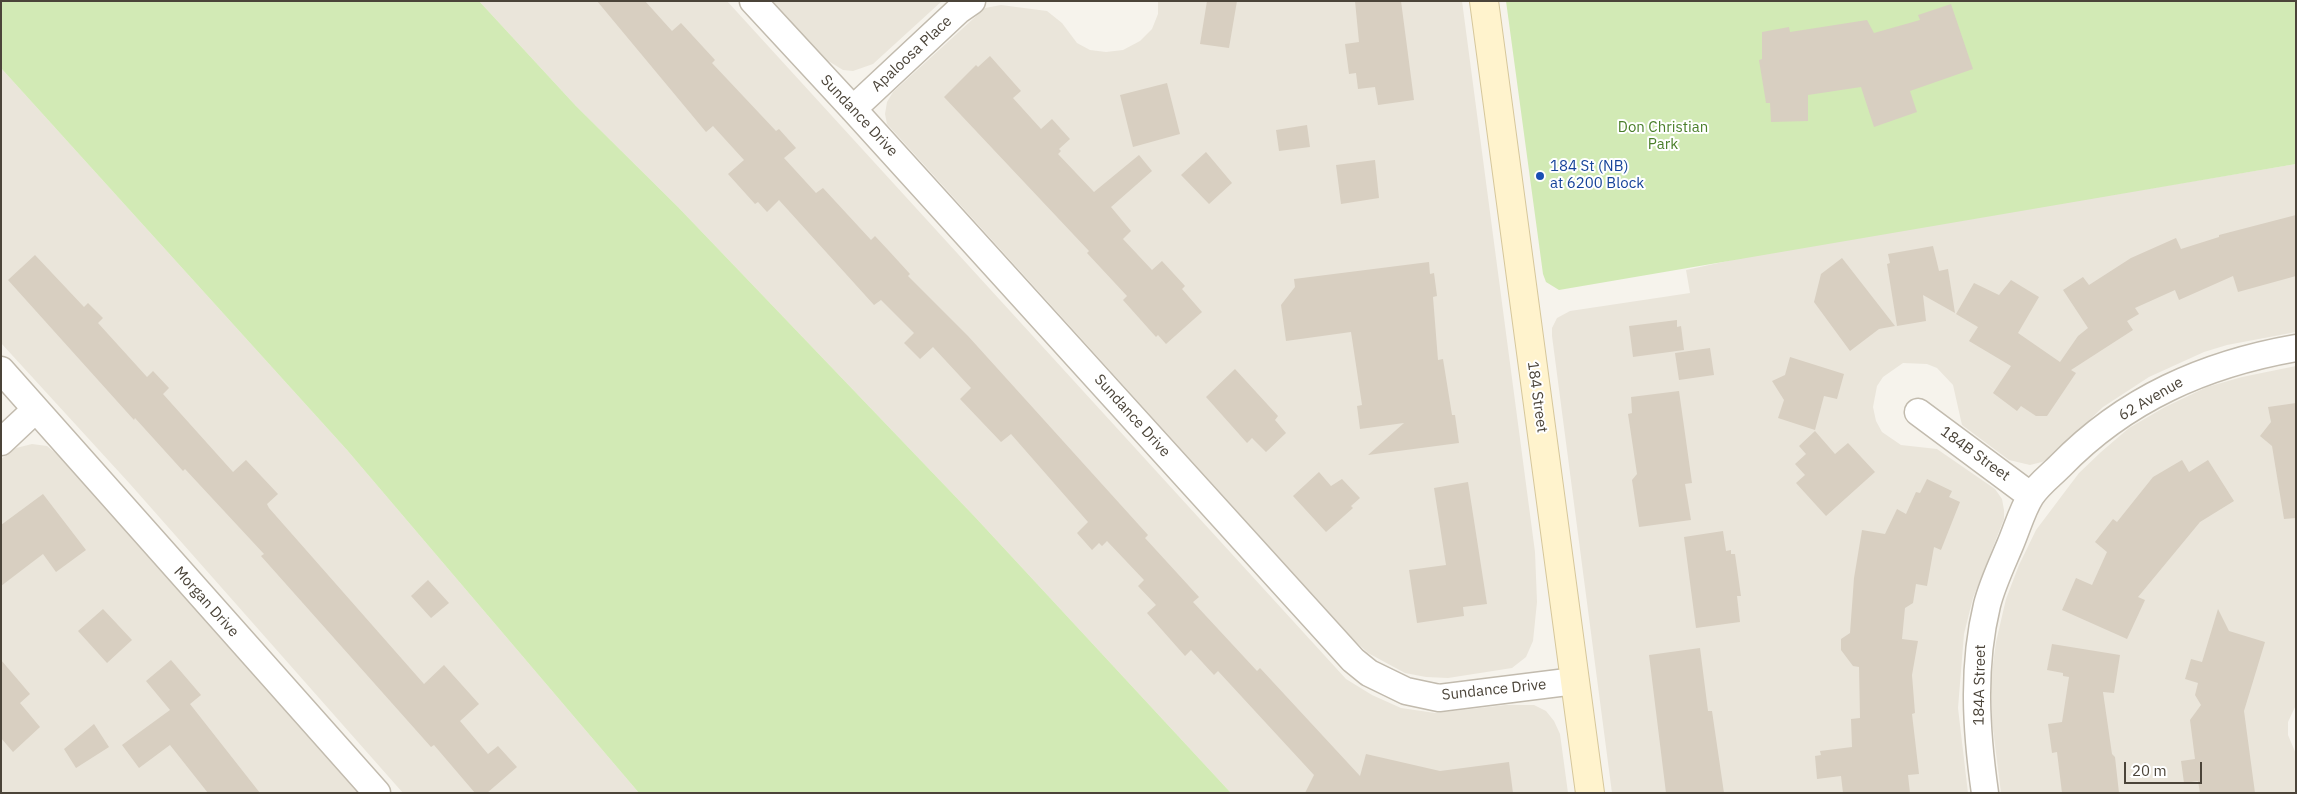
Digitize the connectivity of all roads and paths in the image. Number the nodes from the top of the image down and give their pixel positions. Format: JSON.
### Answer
{"nodes":[{"id":1,"x":752,"y":1,"type":"edge"},
{"id":2,"x":972,"y":1,"type":"edge"},
{"id":3,"x":1484,"y":1,"type":"edge"},
{"id":4,"x":853,"y":109,"type":"junction"},
{"id":5,"x":2296,"y":348,"type":"edge"},
{"id":6,"x":1,"y":370,"type":"edge"},
{"id":7,"x":35,"y":410,"type":"junction"},
{"id":8,"x":1918,"y":412,"type":"dead end"},
{"id":9,"x":1,"y":442,"type":"edge"},
{"id":10,"x":2031,"y":496,"type":"junction"},
{"id":11,"x":1575,"y":681,"type":"junction"},
{"id":12,"x":377,"y":793,"type":"edge"},
{"id":13,"x":1590,"y":793,"type":"edge"},
{"id":14,"x":1985,"y":793,"type":"edge"}],
"edges":[{"from":1,"to":4,"type":"street","name":"Sundance Drive"},
{"from":2,"to":4,"type":"street","name":"Apaloosa Place"},
{"from":3,"to":11,"type":"main road","name":"184 Street"},
{"from":4,"to":11,"type":"street","name":"Sundance Drive"},
{"from":5,"to":10,"type":"street","name":"62 Avenue"},
{"from":6,"to":7,"type":"street","name":"Morgan Drive"},
{"from":7,"to":9,"type":"street"},
{"from":7,"to":12,"type":"street","name":"Morgan Drive"},
{"from":8,"to":10,"type":"street","name":"184B Street"},
{"from":10,"to":14,"type":"street","name":"184A Street"},
{"from":11,"to":13,"type":"main road","name":"184 Street"}]}
